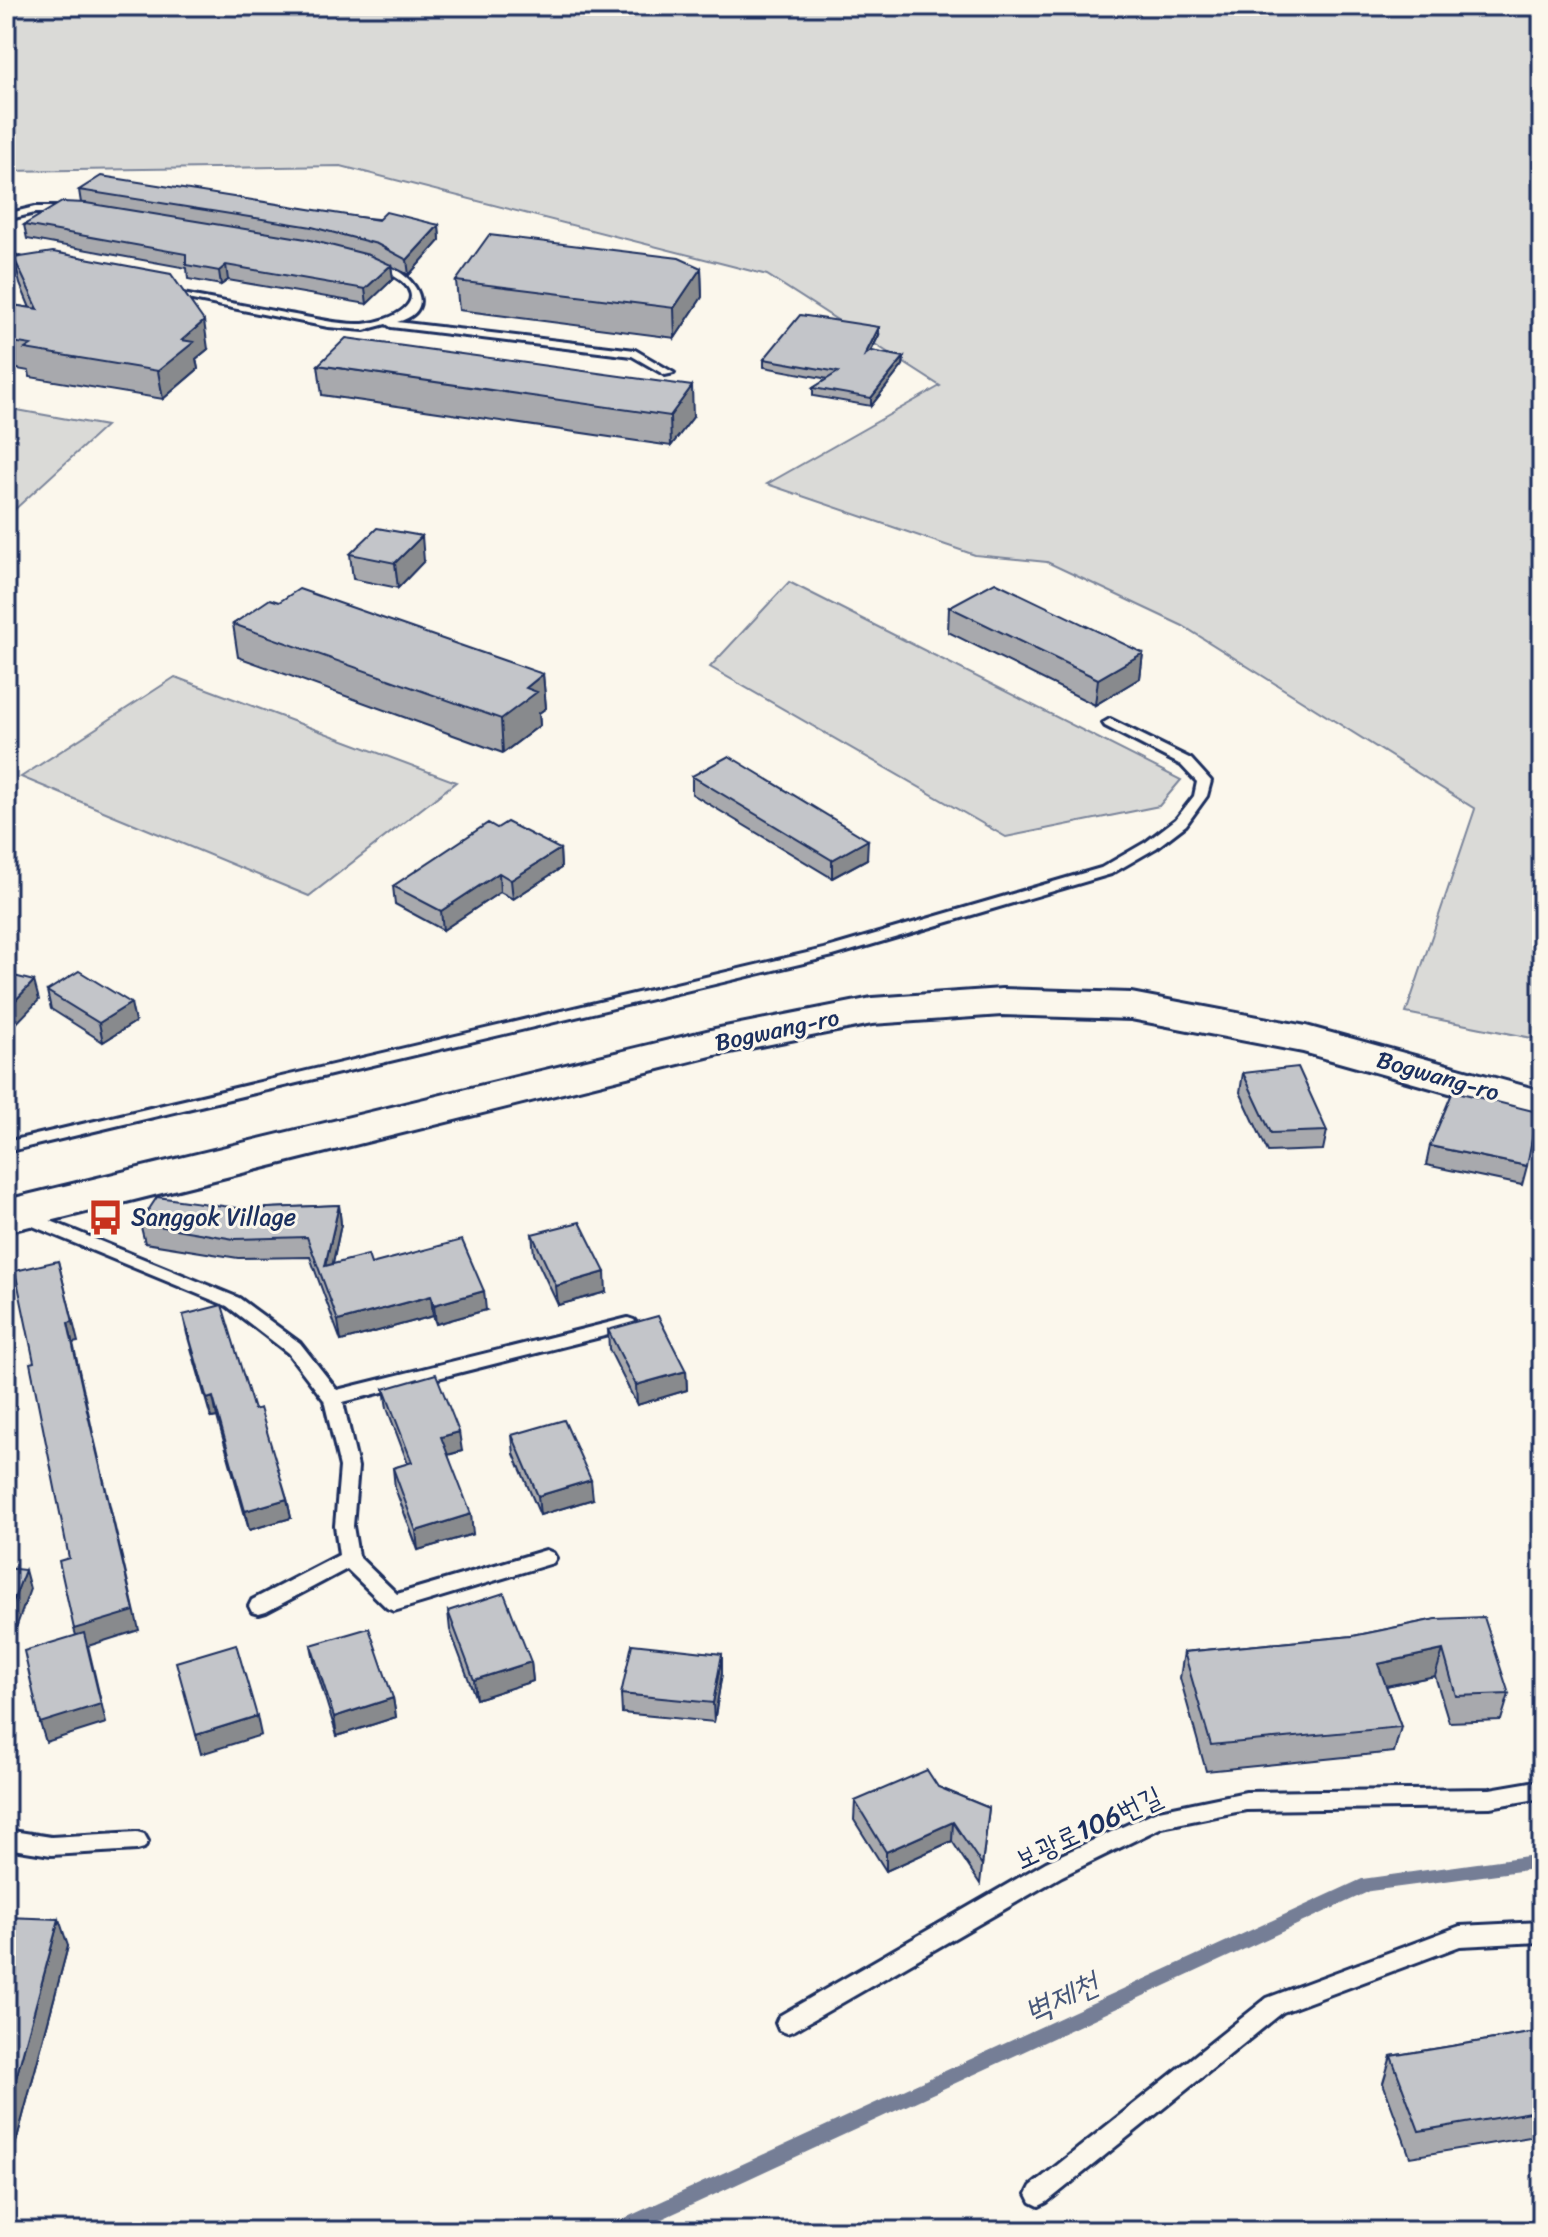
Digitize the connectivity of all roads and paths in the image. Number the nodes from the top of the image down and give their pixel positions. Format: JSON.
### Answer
{"nodes":[{"id":1,"x":87,"y":212,"type":"edge"},
{"id":2,"x":6,"y":217,"type":"edge"},
{"id":3,"x":6,"y":256,"type":"edge"},
{"id":4,"x":358,"y":260,"type":"edge"},
{"id":5,"x":50,"y":271,"type":"edge"},
{"id":6,"x":158,"y":292,"type":"edge"},
{"id":7,"x":386,"y":323,"type":"junction"},
{"id":8,"x":669,"y":373,"type":"dead end"},
{"id":9,"x":1110,"y":723,"type":"dead end"},
{"id":10,"x":1542,"y":1105,"type":"edge"},
{"id":11,"x":6,"y":1147,"type":"edge"},
{"id":12,"x":12,"y":1215,"type":"edge"},
{"id":13,"x":628,"y":1324,"type":"edge"},
{"id":14,"x":333,"y":1398,"type":"junction"},
{"id":15,"x":546,"y":1558,"type":"dead end"},
{"id":16,"x":349,"y":1559,"type":"junction"},
{"id":17,"x":259,"y":1606,"type":"dead end"},
{"id":18,"x":1542,"y":1789,"type":"edge"},
{"id":19,"x":6,"y":1839,"type":"edge"},
{"id":20,"x":137,"y":1841,"type":"dead end"},
{"id":21,"x":1542,"y":1932,"type":"edge"},
{"id":22,"x":787,"y":2023,"type":"dead end"},
{"id":23,"x":1039,"y":2194,"type":"dead end"}],
"edges":[{"from":1,"to":2,"type":"lane"},
{"from":3,"to":5,"type":"lane"},
{"from":4,"to":7,"type":"lane"},
{"from":6,"to":7,"type":"lane"},
{"from":7,"to":8,"type":"lane"},
{"from":9,"to":11,"type":"lane"},
{"from":10,"to":12,"type":"main road","name":"Bogwang-ro"},
{"from":12,"to":14,"type":"lane","name":"Bogwang-ro"},
{"from":13,"to":14,"type":"lane"},
{"from":14,"to":16,"type":"lane","name":"Bogwang-ro"},
{"from":15,"to":16,"type":"lane"},
{"from":16,"to":17,"type":"lane"},
{"from":18,"to":22,"type":"lane","name":"보광로106번길"},
{"from":19,"to":20,"type":"lane"},
{"from":21,"to":23,"type":"lane"}]}
